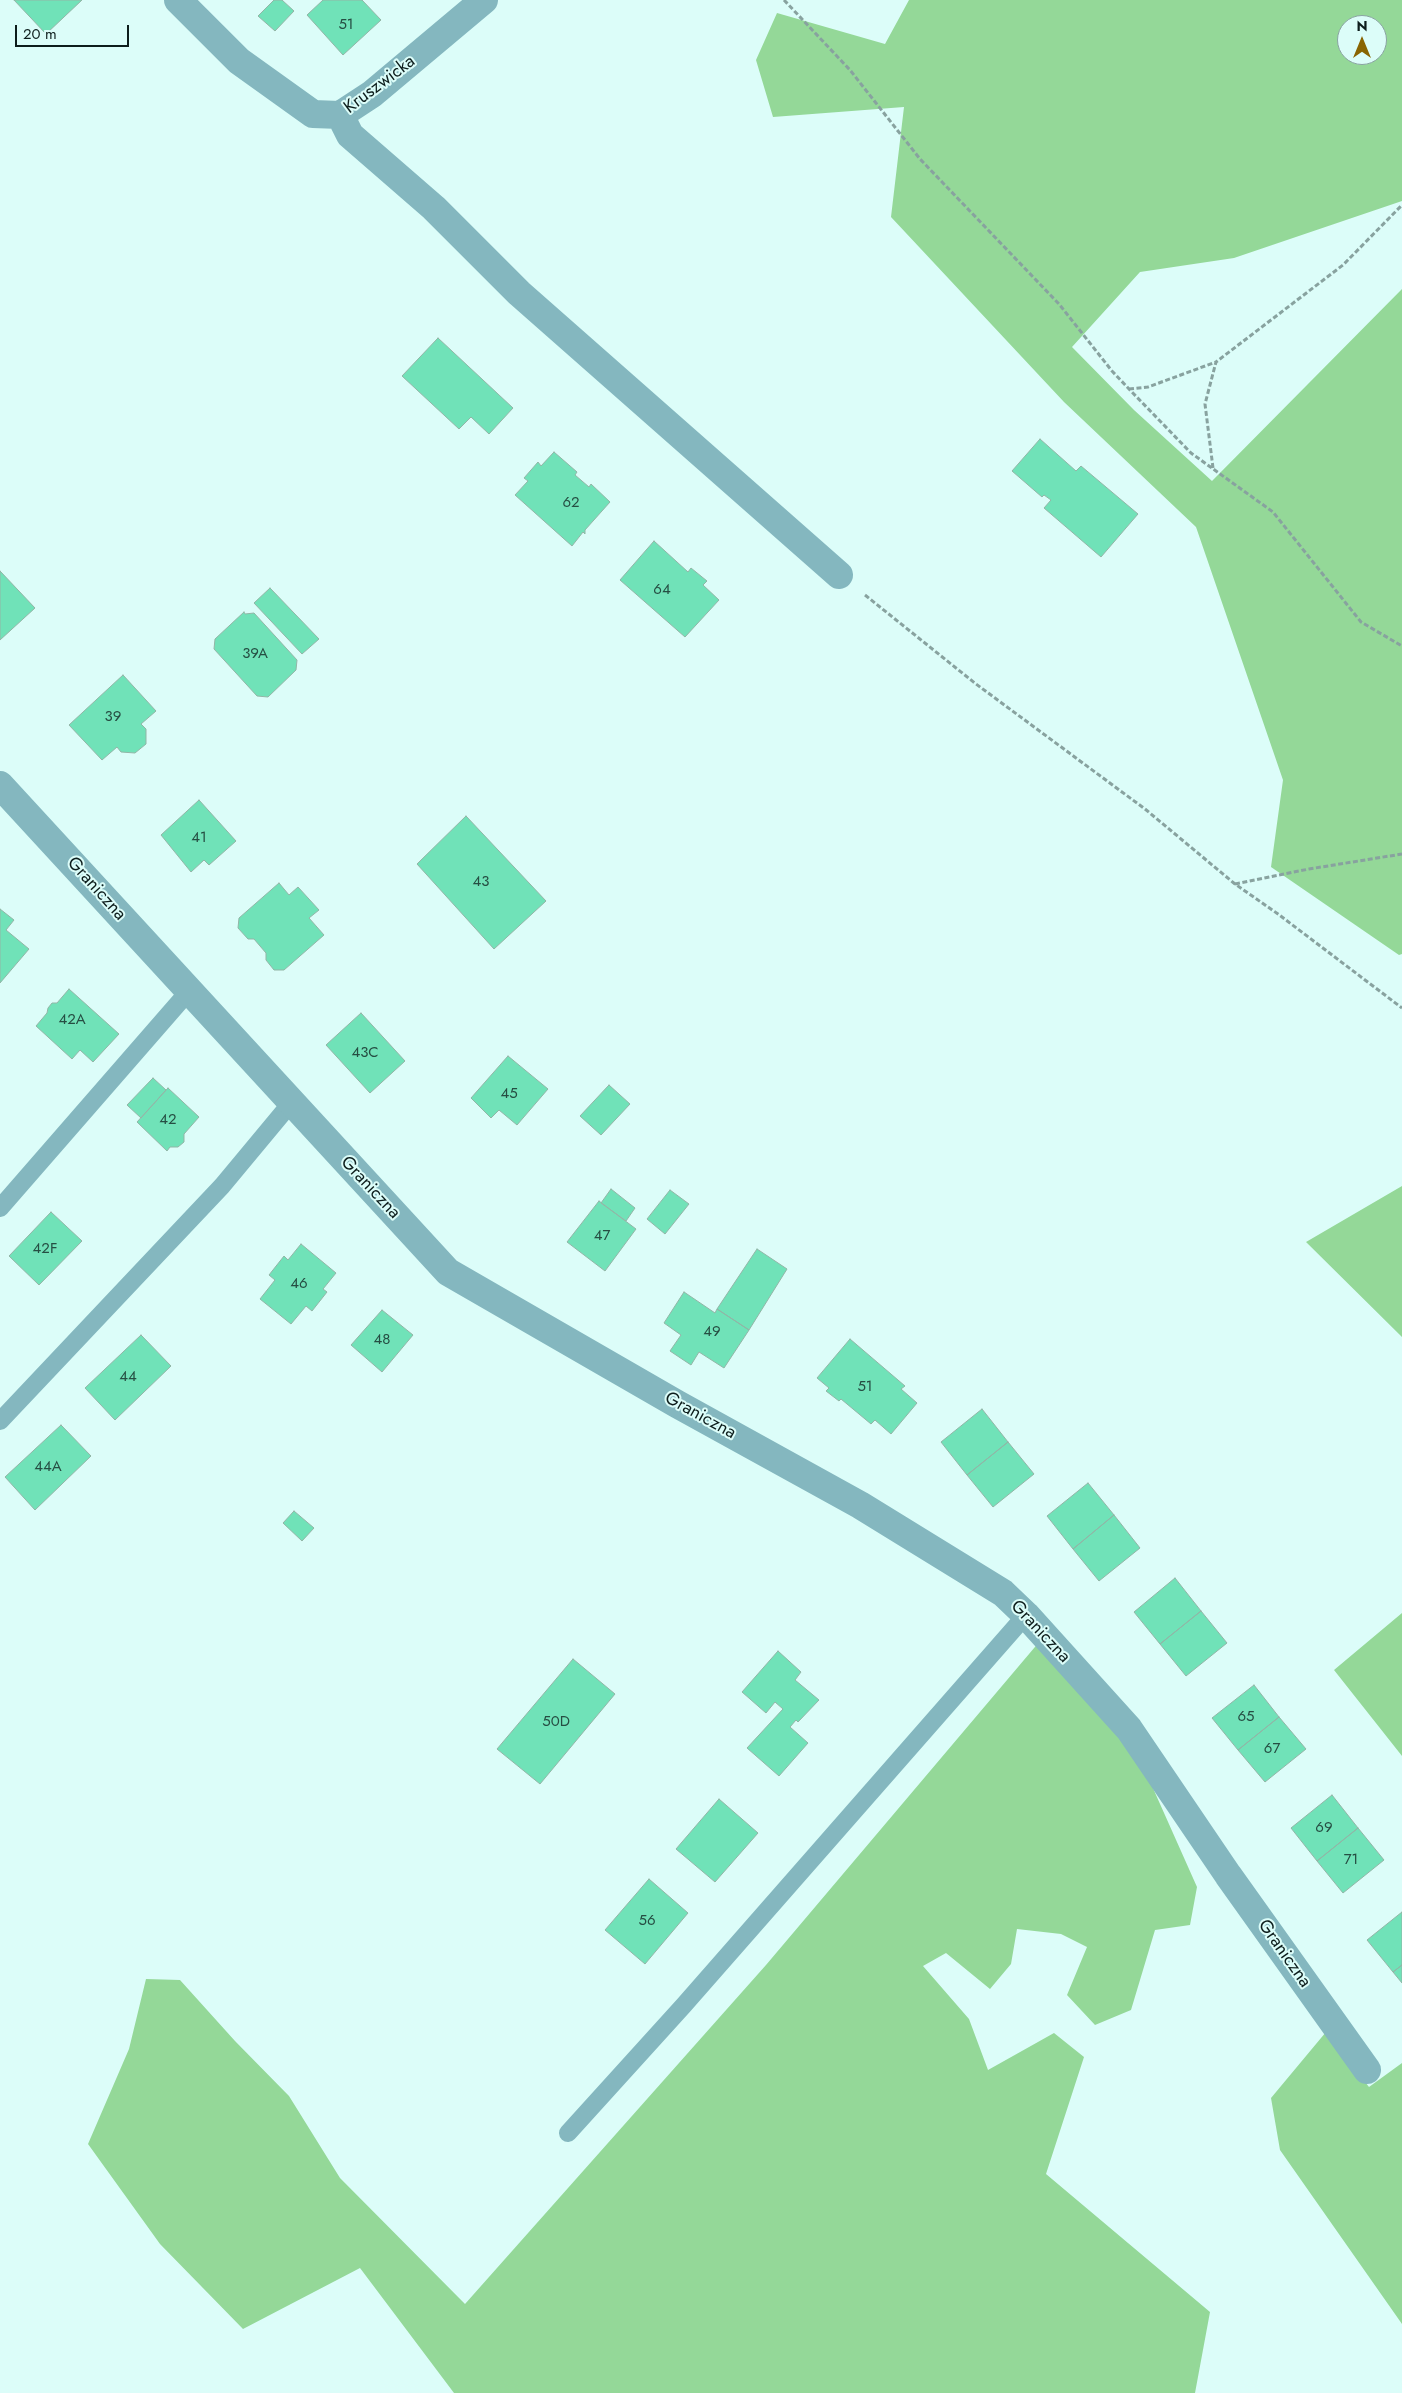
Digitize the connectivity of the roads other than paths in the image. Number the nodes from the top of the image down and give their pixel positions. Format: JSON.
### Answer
{"nodes":[{"id":1,"x":178,"y":0,"type":"edge"},
{"id":2,"x":484,"y":0,"type":"edge"},
{"id":3,"x":340,"y":116,"type":"junction"},
{"id":4,"x":839,"y":574,"type":"road end"},
{"id":5,"x":0,"y":785,"type":"edge"},
{"id":6,"x":190,"y":991,"type":"junction"},
{"id":7,"x":292,"y":1103,"type":"junction"},
{"id":8,"x":0,"y":1208,"type":"edge"},
{"id":9,"x":0,"y":1420,"type":"edge"},
{"id":10,"x":1026,"y":1615,"type":"junction"},
{"id":11,"x":1367,"y":2070,"type":"dead end"},
{"id":12,"x":568,"y":2133,"type":"dead end"}],
"edges":[{"from":1,"to":3,"type":"street","name":"Kruszwicka"},
{"from":2,"to":3,"type":"street","name":"Kruszwicka"},
{"from":3,"to":4,"type":"street"},
{"from":5,"to":6,"type":"street","name":"Graniczna"},
{"from":6,"to":7,"type":"street","name":"Graniczna"},
{"from":6,"to":8,"type":"lane"},
{"from":7,"to":9,"type":"lane"},
{"from":7,"to":10,"type":"street","name":"Graniczna"},
{"from":10,"to":11,"type":"street","name":"Graniczna"},
{"from":10,"to":12,"type":"lane"}]}
